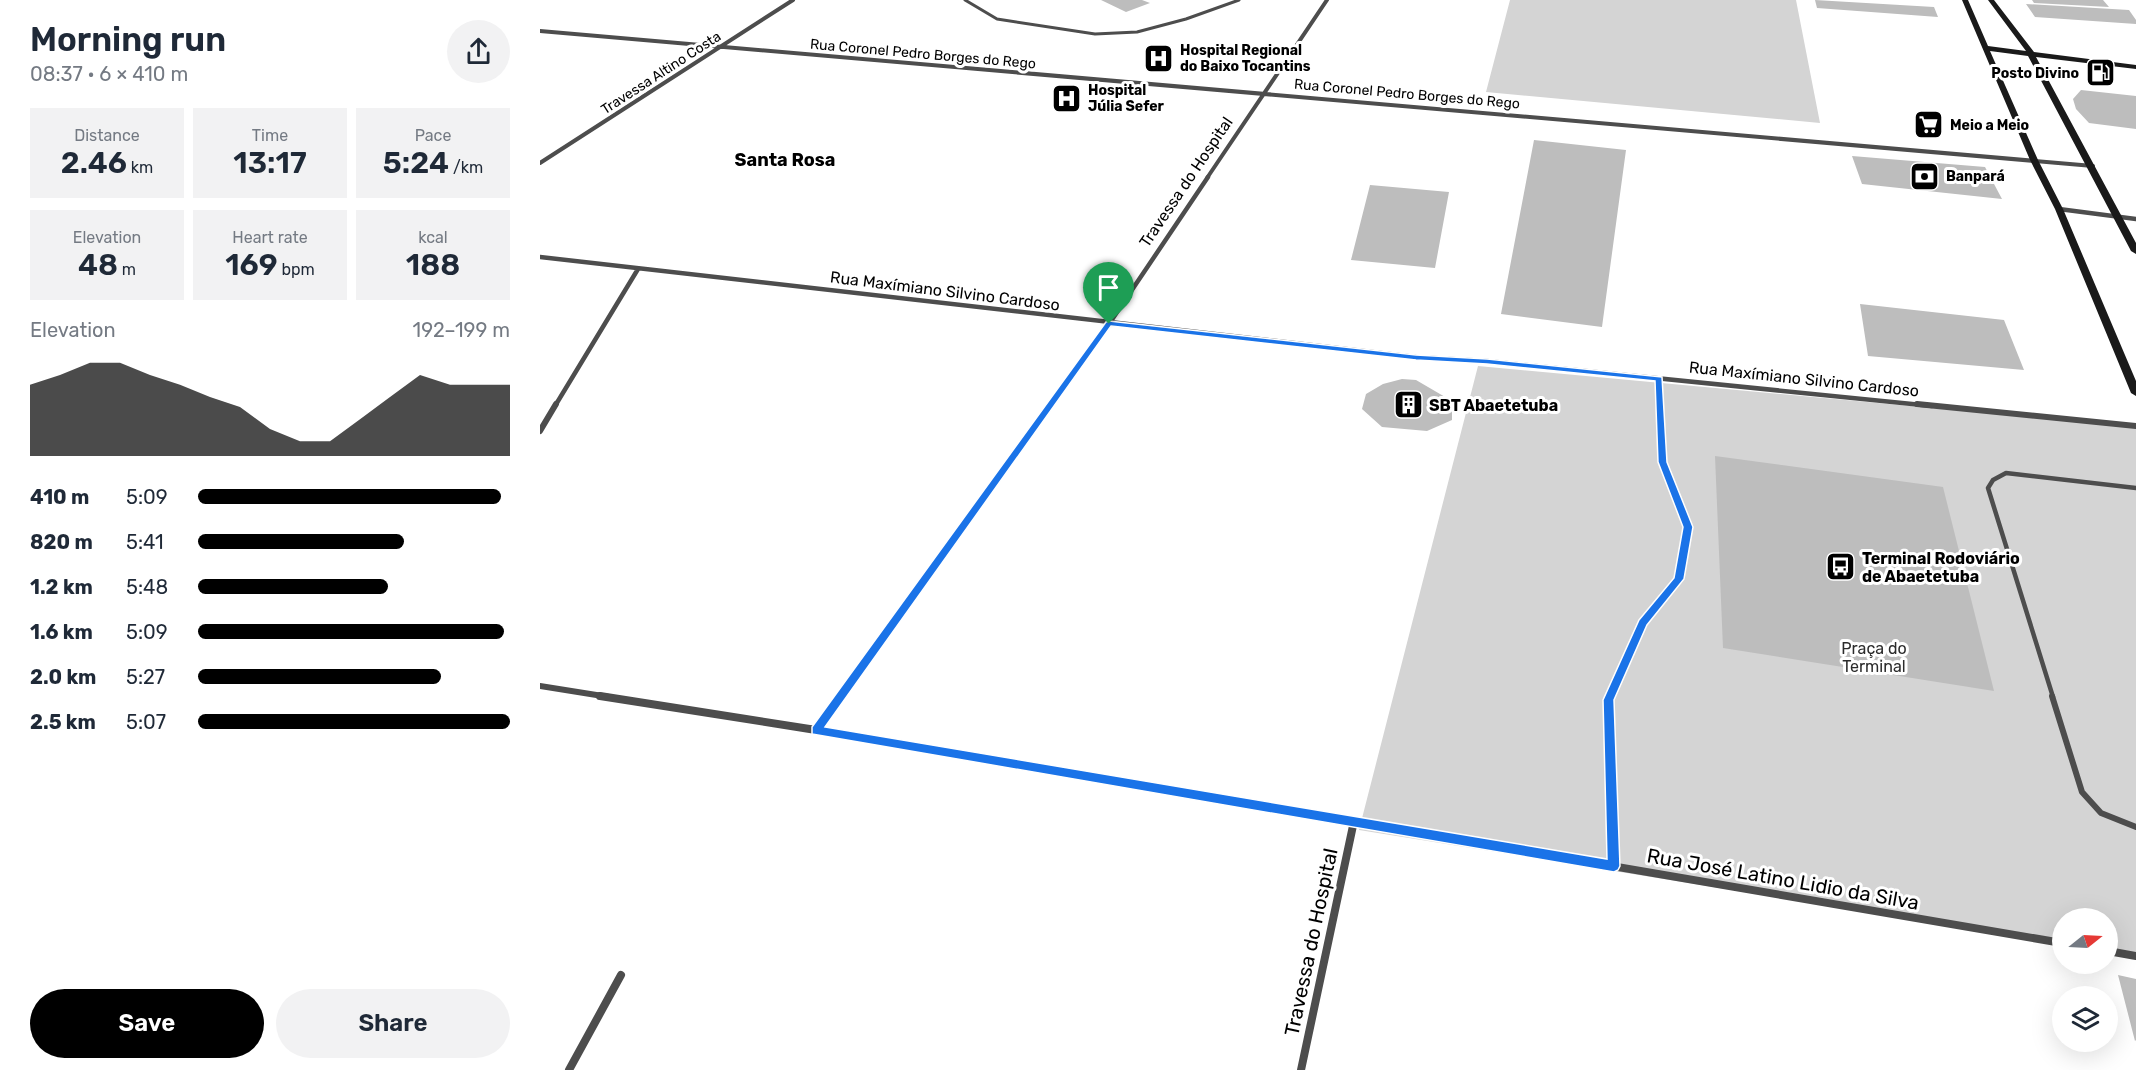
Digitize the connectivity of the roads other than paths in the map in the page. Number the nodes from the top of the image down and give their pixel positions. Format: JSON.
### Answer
{"nodes":[{"id":1,"x":793,"y":0,"type":"edge"},
{"id":2,"x":965,"y":0,"type":"edge"},
{"id":3,"x":1239,"y":0,"type":"edge"},
{"id":4,"x":1327,"y":0,"type":"edge"},
{"id":5,"x":1965,"y":0,"type":"edge"},
{"id":6,"x":1991,"y":0,"type":"edge"},
{"id":7,"x":540,"y":31,"type":"edge"},
{"id":8,"x":720,"y":47,"type":"junction"},
{"id":9,"x":1985,"y":48,"type":"junction"},
{"id":10,"x":2030,"y":52,"type":"junction"},
{"id":11,"x":2136,"y":66,"type":"edge"},
{"id":12,"x":1264,"y":92,"type":"junction"},
{"id":13,"x":2034,"y":160,"type":"junction"},
{"id":14,"x":540,"y":163,"type":"edge"},
{"id":15,"x":2092,"y":166,"type":"junction"},
{"id":16,"x":2059,"y":209,"type":"junction"},
{"id":17,"x":2117,"y":216,"type":"junction"},
{"id":18,"x":2136,"y":219,"type":"edge"},
{"id":19,"x":2136,"y":251,"type":"edge"},
{"id":20,"x":540,"y":257,"type":"edge"},
{"id":21,"x":638,"y":269,"type":"junction"},
{"id":22,"x":1109,"y":324,"type":"junction"},
{"id":23,"x":1659,"y":378,"type":"junction"},
{"id":24,"x":2136,"y":393,"type":"edge"},
{"id":25,"x":2136,"y":426,"type":"edge"},
{"id":26,"x":540,"y":431,"type":"edge"},
{"id":27,"x":2136,"y":488,"type":"edge"},
{"id":28,"x":540,"y":686,"type":"edge"},
{"id":29,"x":816,"y":730,"type":"junction"},
{"id":30,"x":1354,"y":821,"type":"junction"},
{"id":31,"x":2136,"y":827,"type":"edge"},
{"id":32,"x":1614,"y":866,"type":"junction"},
{"id":33,"x":2052,"y":942,"type":"edge"},
{"id":34,"x":2118,"y":953,"type":"edge"},
{"id":35,"x":2136,"y":956,"type":"edge"},
{"id":36,"x":621,"y":975,"type":"dead end"},
{"id":37,"x":570,"y":1070,"type":"edge"},
{"id":38,"x":1301,"y":1070,"type":"edge"}],
"edges":[{"from":1,"to":8,"type":"street","name":"Travessa Altino Costa"},
{"from":2,"to":3,"type":"lane"},
{"from":4,"to":12,"type":"street","name":"Travessa do Hospital"},
{"from":5,"to":9,"type":"main road"},
{"from":6,"to":10,"type":"main road"},
{"from":7,"to":8,"type":"street","name":"Rua Coronel Pedro Borges do Rego"},
{"from":8,"to":12,"type":"street","name":"Rua Coronel Pedro Borges do Rego"},
{"from":8,"to":14,"type":"street","name":"Travessa Altino Costa"},
{"from":9,"to":10,"type":"main road"},
{"from":9,"to":13,"type":"main road"},
{"from":10,"to":11,"type":"main road"},
{"from":10,"to":15,"type":"main road"},
{"from":12,"to":13,"type":"street","name":"Rua Coronel Pedro Borges do Rego"},
{"from":12,"to":22,"type":"street","name":"Travessa do Hospital"},
{"from":13,"to":15,"type":"street","name":"Rua Coronel Pedro Borges do Rego"},
{"from":13,"to":16,"type":"main road"},
{"from":15,"to":17,"type":"main road"},
{"from":16,"to":17,"type":"street"},
{"from":16,"to":24,"type":"main road"},
{"from":17,"to":18,"type":"street"},
{"from":17,"to":19,"type":"main road"},
{"from":20,"to":21,"type":"street","name":"Rua Maxímiano Silvino Cardoso"},
{"from":21,"to":22,"type":"street","name":"Rua Maxímiano Silvino Cardoso"},
{"from":21,"to":26,"type":"street"},
{"from":22,"to":23,"type":"street","name":"Rua Maxímiano Silvino Cardoso"},
{"from":22,"to":29,"type":"street","name":"Travessa do Hospital"},
{"from":23,"to":25,"type":"street","name":"Rua Maxímiano Silvino Cardoso"},
{"from":23,"to":32,"type":"lane"},
{"from":27,"to":31,"type":"lane"},
{"from":28,"to":29,"type":"street","name":"Rua José Latino Lidio da Silva"},
{"from":29,"to":30,"type":"street","name":"Rua José Latino Lidio da Silva"},
{"from":30,"to":32,"type":"street","name":"Rua José Latino Lidio da Silva"},
{"from":30,"to":38,"type":"street","name":"Travessa do Hospital"},
{"from":32,"to":33,"type":"street","name":"Rua José Latino Lidio da Silva"},
{"from":34,"to":35,"type":"street"},
{"from":36,"to":37,"type":"street"}]}
